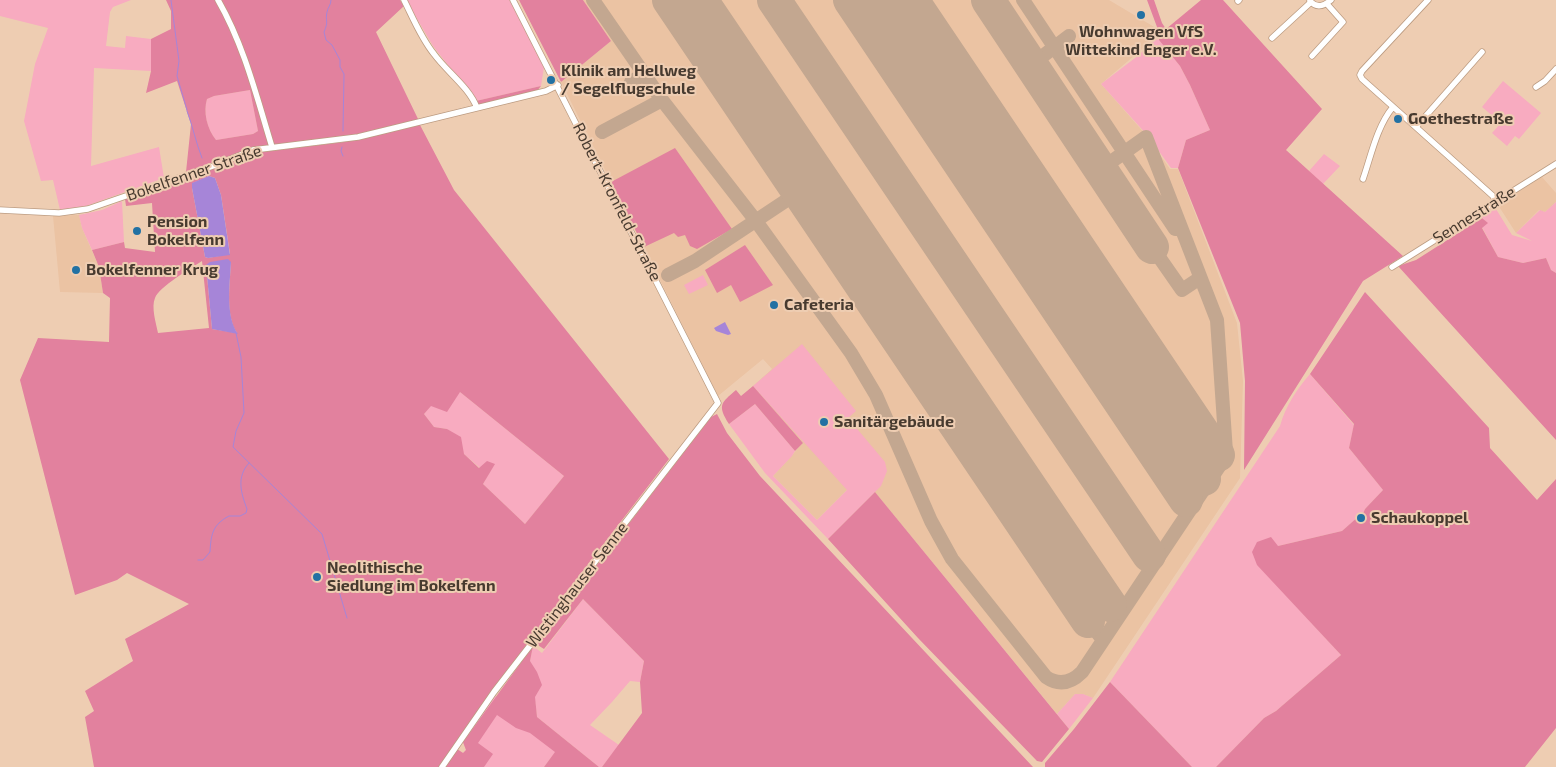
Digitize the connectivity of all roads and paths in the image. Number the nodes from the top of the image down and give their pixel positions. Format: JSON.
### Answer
{"nodes":[{"id":1,"x":218,"y":0,"type":"edge"},
{"id":2,"x":404,"y":0,"type":"edge"},
{"id":3,"x":514,"y":0,"type":"edge"},
{"id":4,"x":1428,"y":0,"type":"edge"},
{"id":5,"x":1310,"y":1,"type":"edge"},
{"id":6,"x":1329,"y":2,"type":"edge"},
{"id":7,"x":1272,"y":38,"type":"dead end"},
{"id":8,"x":1482,"y":52,"type":"dead end"},
{"id":9,"x":1312,"y":56,"type":"dead end"},
{"id":10,"x":1556,"y":69,"type":"edge"},
{"id":11,"x":558,"y":86,"type":"junction"},
{"id":12,"x":1536,"y":87,"type":"dead end"},
{"id":13,"x":1392,"y":107,"type":"junction"},
{"id":14,"x":477,"y":108,"type":"junction"},
{"id":15,"x":1416,"y":128,"type":"junction"},
{"id":16,"x":272,"y":147,"type":"junction"},
{"id":17,"x":1556,"y":164,"type":"edge"},
{"id":18,"x":1363,"y":179,"type":"dead end"},
{"id":19,"x":1496,"y":202,"type":"junction"},
{"id":20,"x":0,"y":210,"type":"edge"},
{"id":21,"x":1392,"y":266,"type":"dead end"},
{"id":22,"x":717,"y":405,"type":"joint"},
{"id":23,"x":442,"y":767,"type":"edge"}],
"edges":[{"from":1,"to":16,"type":"street"},
{"from":2,"to":14,"type":"street"},
{"from":3,"to":11,"type":"street","name":"Robert-Kronfeld-Straße"},
{"from":4,"to":13,"type":"street"},
{"from":5,"to":6,"type":"street"},
{"from":5,"to":7,"type":"street"},
{"from":6,"to":9,"type":"street"},
{"from":8,"to":15,"type":"street"},
{"from":10,"to":12,"type":"street"},
{"from":11,"to":14,"type":"street","name":"Bokelfenner Straße"},
{"from":11,"to":22,"type":"street","name":"Robert-Kronfeld-Straße"},
{"from":13,"to":15,"type":"street"},
{"from":13,"to":18,"type":"street"},
{"from":14,"to":16,"type":"street","name":"Bokelfenner Straße"},
{"from":15,"to":19,"type":"street"},
{"from":16,"to":20,"type":"street","name":"Bokelfenner Straße"},
{"from":17,"to":19,"type":"street","name":"Sennestraße"},
{"from":19,"to":21,"type":"street","name":"Sennestraße"},
{"from":22,"to":23,"type":"street","name":"Wistinghauser Senne"}]}
